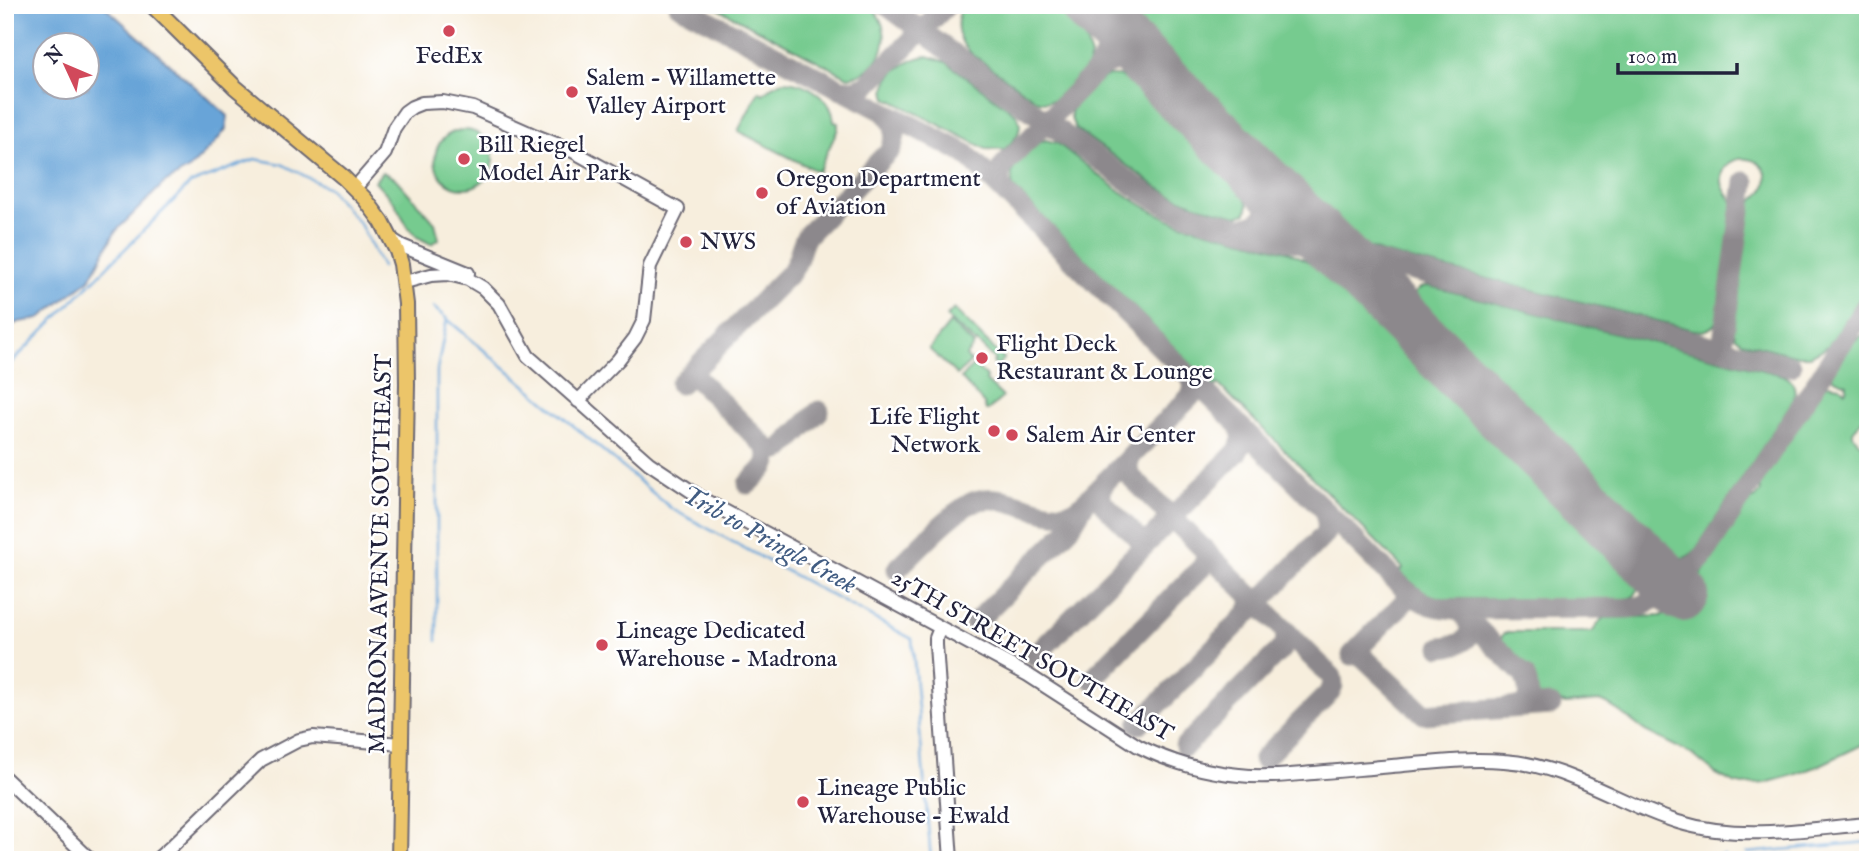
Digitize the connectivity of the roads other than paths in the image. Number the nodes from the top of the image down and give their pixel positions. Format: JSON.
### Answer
{"nodes":[{"id":1,"x":152,"y":5,"type":"edge"},
{"id":2,"x":354,"y":188,"type":"junction"},
{"id":3,"x":394,"y":245,"type":"junction"},
{"id":4,"x":405,"y":282,"type":"junction"},
{"id":5,"x":483,"y":288,"type":"junction"},
{"id":6,"x":578,"y":401,"type":"junction"},
{"id":7,"x":940,"y":628,"type":"junction"},
{"id":8,"x":401,"y":744,"type":"junction"},
{"id":9,"x":5,"y":778,"type":"edge"},
{"id":10,"x":1868,"y":824,"type":"edge"},
{"id":11,"x":91,"y":860,"type":"edge"},
{"id":12,"x":156,"y":860,"type":"edge"},
{"id":13,"x":400,"y":860,"type":"edge"},
{"id":14,"x":951,"y":860,"type":"edge"}],
"edges":[{"from":1,"to":2,"type":"main road"},
{"from":2,"to":3,"type":"main road"},
{"from":2,"to":6,"type":"street"},
{"from":3,"to":4,"type":"main road","name":"MADRONA AVENUE SOUTHEAST"},
{"from":3,"to":5,"type":"street"},
{"from":4,"to":5,"type":"street","name":"25TH STREET SOUTHEAST"},
{"from":4,"to":8,"type":"main road","name":"MADRONA AVENUE SOUTHEAST"},
{"from":5,"to":6,"type":"street","name":"25TH STREET SOUTHEAST"},
{"from":6,"to":7,"type":"street","name":"25TH STREET SOUTHEAST"},
{"from":7,"to":10,"type":"street","name":"25TH STREET SOUTHEAST"},
{"from":7,"to":14,"type":"street"},
{"from":8,"to":12,"type":"street"},
{"from":8,"to":13,"type":"main road","name":"MADRONA AVENUE SOUTHEAST"},
{"from":9,"to":11,"type":"street"}]}
